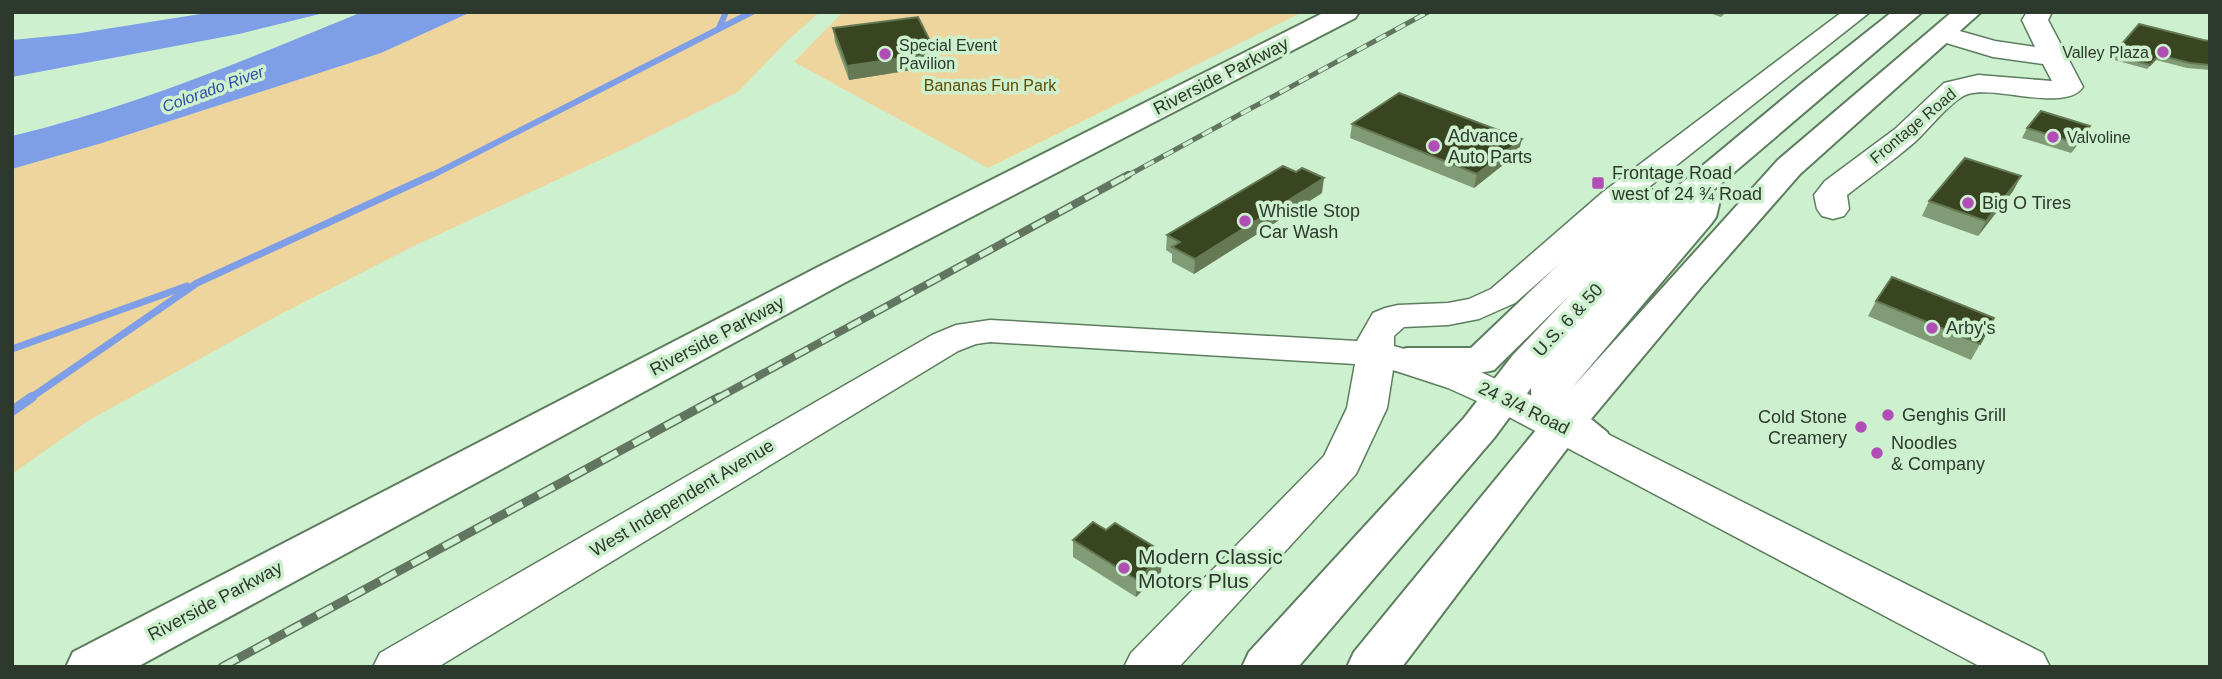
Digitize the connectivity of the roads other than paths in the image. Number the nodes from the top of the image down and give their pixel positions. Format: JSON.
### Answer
{"nodes":[{"id":1,"x":1346,"y":12,"type":"edge"},
{"id":2,"x":1858,"y":12,"type":"edge"},
{"id":3,"x":1909,"y":12,"type":"edge"},
{"id":4,"x":1968,"y":12,"type":"edge"},
{"id":5,"x":2040,"y":12,"type":"edge"},
{"id":6,"x":1939,"y":23,"type":"edge"},
{"id":7,"x":2053,"y":57,"type":"junction"},
{"id":8,"x":1709,"y":177,"type":"junction"},
{"id":9,"x":1833,"y":209,"type":"dead end"},
{"id":10,"x":969,"y":333,"type":"joint"},
{"id":11,"x":1391,"y":357,"type":"junction"},
{"id":12,"x":1504,"y":398,"type":"junction"},
{"id":13,"x":1573,"y":430,"type":"junction"},
{"id":14,"x":91,"y":667,"type":"edge"},
{"id":15,"x":397,"y":667,"type":"edge"},
{"id":16,"x":1148,"y":667,"type":"edge"},
{"id":17,"x":1267,"y":667,"type":"edge"},
{"id":18,"x":1372,"y":667,"type":"edge"},
{"id":19,"x":2026,"y":667,"type":"edge"}],
"edges":[{"from":1,"to":14,"type":"main road","name":"Riverside Parkway"},
{"from":2,"to":11,"type":"street"},
{"from":3,"to":8,"type":"main road","name":"U.S. 6 & 50"},
{"from":4,"to":6,"type":"main road"},
{"from":5,"to":7,"type":"street","name":"Frontage Road"},
{"from":6,"to":7,"type":"street"},
{"from":6,"to":13,"type":"main road"},
{"from":7,"to":9,"type":"street","name":"Frontage Road"},
{"from":8,"to":11,"type":"main road"},
{"from":8,"to":12,"type":"main road","name":"U.S. 6 & 50"},
{"from":8,"to":13,"type":"main road"},
{"from":10,"to":11,"type":"street","name":"24 3/4 Road"},
{"from":10,"to":15,"type":"street","name":"West Independent Avenue"},
{"from":11,"to":12,"type":"street","name":"24 3/4 Road"},
{"from":11,"to":16,"type":"street"},
{"from":12,"to":13,"type":"street","name":"24 3/4 Road"},
{"from":12,"to":17,"type":"main road","name":"U.S. 6 & 50"},
{"from":13,"to":18,"type":"main road"},
{"from":13,"to":19,"type":"street","name":"24 3/4 Road"}]}
